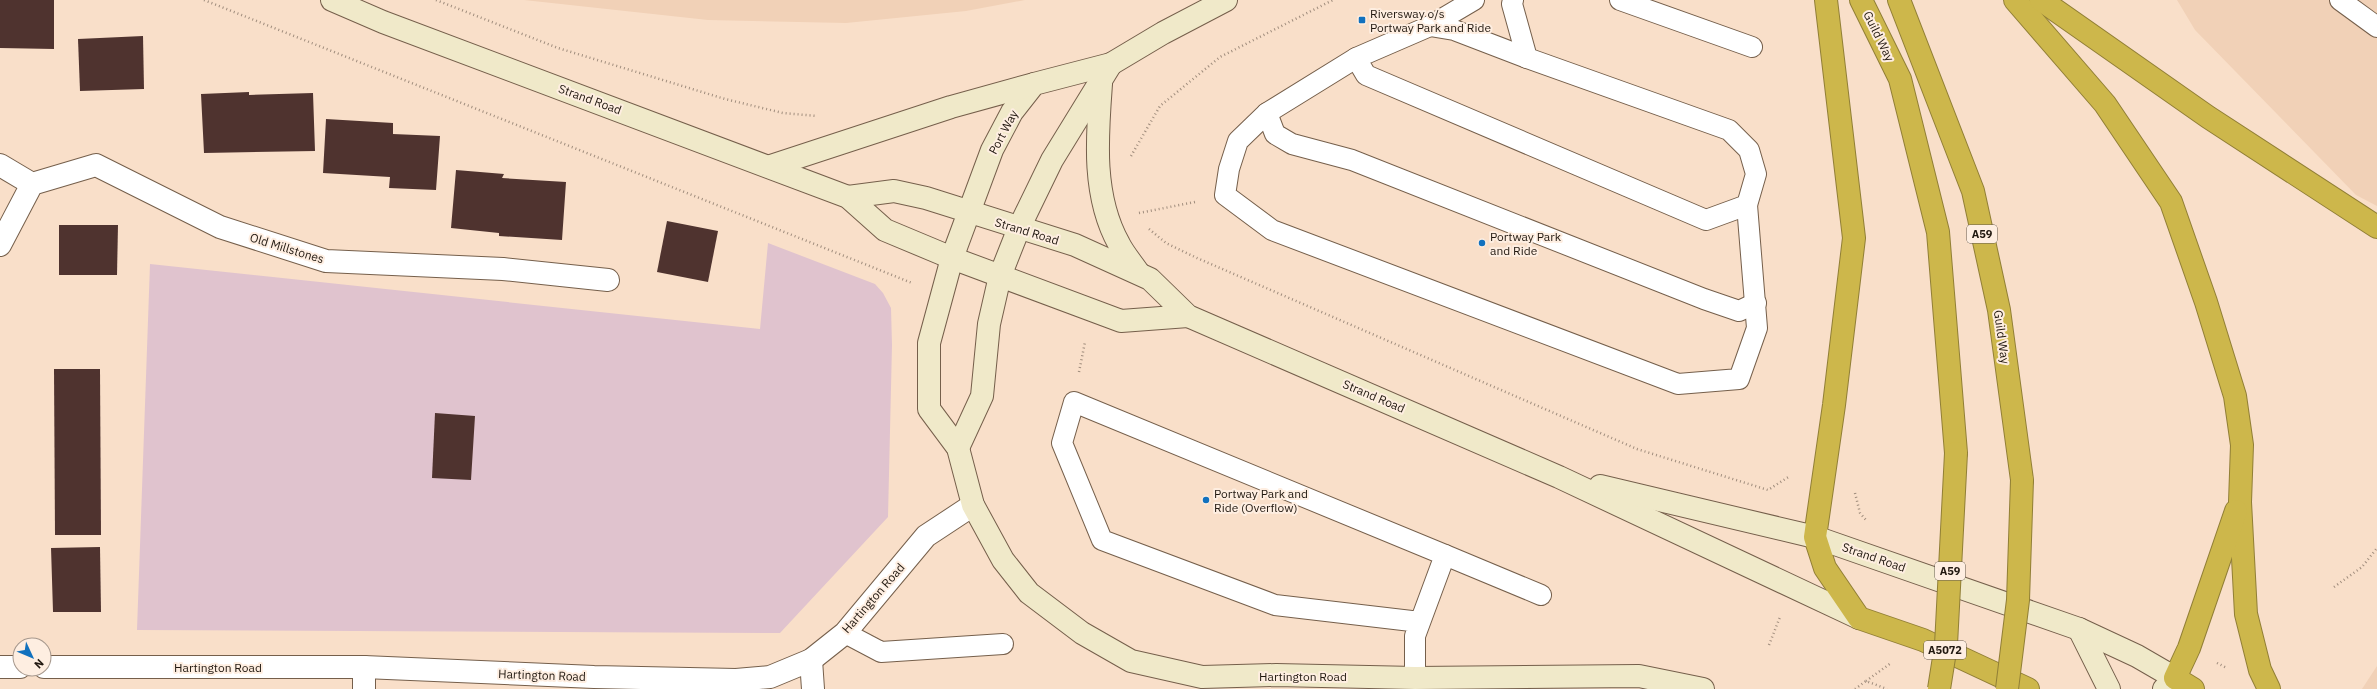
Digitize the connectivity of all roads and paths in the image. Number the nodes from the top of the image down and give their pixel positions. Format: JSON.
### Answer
{"nodes":[{"id":1,"x":204,"y":0,"type":"edge"},
{"id":2,"x":332,"y":0,"type":"edge"},
{"id":3,"x":436,"y":0,"type":"edge"},
{"id":4,"x":1226,"y":0,"type":"edge"},
{"id":5,"x":1333,"y":0,"type":"edge"},
{"id":6,"x":1474,"y":0,"type":"edge"},
{"id":7,"x":1513,"y":0,"type":"edge"},
{"id":8,"x":1620,"y":0,"type":"edge"},
{"id":9,"x":1826,"y":0,"type":"edge"},
{"id":10,"x":1861,"y":0,"type":"edge"},
{"id":11,"x":1899,"y":0,"type":"edge"},
{"id":12,"x":2015,"y":0,"type":"edge"},
{"id":13,"x":2041,"y":0,"type":"edge"},
{"id":14,"x":2340,"y":0,"type":"edge"},
{"id":15,"x":1430,"y":26,"type":"junction"},
{"id":16,"x":2377,"y":27,"type":"edge"},
{"id":17,"x":1752,"y":47,"type":"dead end"},
{"id":18,"x":1356,"y":58,"type":"junction"},
{"id":19,"x":1527,"y":58,"type":"junction"},
{"id":20,"x":1106,"y":73,"type":"junction"},
{"id":21,"x":1034,"y":84,"type":"junction"},
{"id":22,"x":1267,"y":113,"type":"junction"},
{"id":23,"x":821,"y":116,"type":"dead end"},
{"id":24,"x":1131,"y":158,"type":"dead end"},
{"id":25,"x":0,"y":165,"type":"edge"},
{"id":26,"x":771,"y":166,"type":"junction"},
{"id":27,"x":32,"y":184,"type":"junction"},
{"id":28,"x":1225,"y":195,"type":"junction"},
{"id":29,"x":848,"y":196,"type":"junction"},
{"id":30,"x":1747,"y":205,"type":"junction"},
{"id":31,"x":969,"y":212,"type":"junction"},
{"id":32,"x":1136,"y":214,"type":"dead end"},
{"id":33,"x":1144,"y":225,"type":"dead end"},
{"id":34,"x":2377,"y":227,"type":"edge"},
{"id":35,"x":1019,"y":228,"type":"junction"},
{"id":36,"x":0,"y":245,"type":"edge"},
{"id":37,"x":950,"y":258,"type":"junction"},
{"id":38,"x":1138,"y":272,"type":"junction"},
{"id":39,"x":1000,"y":276,"type":"junction"},
{"id":40,"x":608,"y":280,"type":"dead end"},
{"id":41,"x":1756,"y":303,"type":"junction"},
{"id":42,"x":1188,"y":316,"type":"junction"},
{"id":43,"x":958,"y":448,"type":"junction"},
{"id":44,"x":1790,"y":476,"type":"dead end"},
{"id":45,"x":1559,"y":477,"type":"junction"},
{"id":46,"x":2240,"y":502,"type":"junction"},
{"id":47,"x":972,"y":505,"type":"junction"},
{"id":48,"x":1816,"y":537,"type":"junction"},
{"id":49,"x":2377,"y":548,"type":"edge"},
{"id":50,"x":1445,"y":555,"type":"junction"},
{"id":51,"x":2334,"y":587,"type":"dead end"},
{"id":52,"x":1541,"y":595,"type":"dead end"},
{"id":53,"x":1859,"y":618,"type":"junction"},
{"id":54,"x":1420,"y":622,"type":"junction"},
{"id":55,"x":2079,"y":629,"type":"junction"},
{"id":56,"x":845,"y":633,"type":"junction"},
{"id":57,"x":1004,"y":644,"type":"dead end"},
{"id":58,"x":811,"y":660,"type":"junction"},
{"id":59,"x":0,"y":667,"type":"edge"},
{"id":60,"x":12,"y":667,"type":"edge"},
{"id":61,"x":52,"y":667,"type":"edge"},
{"id":62,"x":364,"y":667,"type":"junction"},
{"id":63,"x":1415,"y":678,"type":"junction"},
{"id":64,"x":1502,"y":682,"type":"edge"},
{"id":65,"x":593,"y":683,"type":"edge"},
{"id":66,"x":2169,"y":683,"type":"edge"},
{"id":67,"x":364,"y":689,"type":"edge"},
{"id":68,"x":813,"y":689,"type":"edge"},
{"id":69,"x":1703,"y":689,"type":"edge"},
{"id":70,"x":1855,"y":689,"type":"edge"},
{"id":71,"x":1888,"y":689,"type":"edge"},
{"id":72,"x":1939,"y":689,"type":"edge"},
{"id":73,"x":2007,"y":689,"type":"edge"},
{"id":74,"x":2028,"y":689,"type":"edge"},
{"id":75,"x":2109,"y":689,"type":"edge"},
{"id":76,"x":2193,"y":689,"type":"edge"},
{"id":77,"x":2269,"y":689,"type":"edge"}],
"edges":[{"from":1,"to":37,"type":"path"},
{"from":2,"to":26,"type":"main road","name":"Strand Road"},
{"from":3,"to":23,"type":"path"},
{"from":4,"to":20,"type":"main road"},
{"from":5,"to":24,"type":"path"},
{"from":6,"to":15,"type":"lane"},
{"from":7,"to":19,"type":"lane"},
{"from":8,"to":17,"type":"lane"},
{"from":9,"to":48,"type":"highway"},
{"from":10,"to":72,"type":"highway","name":"Guild Way","number":"A59","bridge":true},
{"from":11,"to":73,"type":"highway","name":"Guild Way","number":"A59","bridge":true},
{"from":12,"to":46,"type":"highway"},
{"from":13,"to":34,"type":"highway"},
{"from":14,"to":16,"type":"lane"},
{"from":15,"to":18,"type":"lane"},
{"from":15,"to":19,"type":"lane"},
{"from":18,"to":22,"type":"lane"},
{"from":18,"to":30,"type":"lane"},
{"from":19,"to":30,"type":"lane"},
{"from":20,"to":21,"type":"main road"},
{"from":20,"to":35,"type":"main road"},
{"from":20,"to":38,"type":"main road"},
{"from":21,"to":26,"type":"main road"},
{"from":21,"to":31,"type":"main road","name":"Port Way"},
{"from":22,"to":28,"type":"lane"},
{"from":22,"to":41,"type":"lane"},
{"from":25,"to":27,"type":"street"},
{"from":26,"to":29,"type":"main road","name":"Strand Road"},
{"from":27,"to":36,"type":"street"},
{"from":27,"to":40,"type":"street","name":"Old Millstones"},
{"from":28,"to":32,"type":"path"},
{"from":28,"to":41,"type":"lane"},
{"from":29,"to":31,"type":"main road","name":"Strand Road"},
{"from":29,"to":37,"type":"main road","name":"Strand Road"},
{"from":30,"to":41,"type":"lane"},
{"from":31,"to":35,"type":"main road","name":"Strand Road"},
{"from":31,"to":37,"type":"main road","name":"Port Way"},
{"from":33,"to":44,"type":"path"},
{"from":35,"to":38,"type":"main road","name":"Strand Road"},
{"from":35,"to":39,"type":"main road"},
{"from":37,"to":39,"type":"main road","name":"Strand Road"},
{"from":37,"to":43,"type":"main road","name":"Hartington Road"},
{"from":38,"to":42,"type":"main road","name":"Strand Road"},
{"from":39,"to":42,"type":"main road","name":"Strand Road"},
{"from":39,"to":43,"type":"main road"},
{"from":42,"to":45,"type":"main road","name":"Strand Road"},
{"from":43,"to":47,"type":"main road","name":"Hartington Road"},
{"from":45,"to":48,"type":"main road","name":"Strand Road"},
{"from":45,"to":53,"type":"main road","name":"Strand Road"},
{"from":46,"to":66,"type":"highway"},
{"from":46,"to":77,"type":"highway"},
{"from":47,"to":56,"type":"street","name":"Hartington Road"},
{"from":47,"to":63,"type":"main road","name":"Hartington Road"},
{"from":48,"to":53,"type":"highway"},
{"from":48,"to":55,"type":"main road","name":"Strand Road"},
{"from":49,"to":51,"type":"path"},
{"from":50,"to":52,"type":"lane"},
{"from":50,"to":54,"type":"lane"},
{"from":50,"to":54,"type":"lane"},
{"from":53,"to":74,"type":"highway","name":"Strand Road","number":"A5072"},
{"from":54,"to":63,"type":"lane"},
{"from":55,"to":66,"type":"main road","name":"Strand Road"},
{"from":55,"to":75,"type":"main road"},
{"from":56,"to":57,"type":"lane"},
{"from":56,"to":58,"type":"street","name":"Hartington Road"},
{"from":58,"to":65,"type":"street","name":"Hartington Road"},
{"from":58,"to":68,"type":"street"},
{"from":59,"to":60,"type":"street"},
{"from":61,"to":62,"type":"street","name":"Hartington Road"},
{"from":62,"to":65,"type":"street","name":"Hartington Road"},
{"from":62,"to":67,"type":"street"},
{"from":63,"to":64,"type":"main road","name":"Hartington Road"},
{"from":64,"to":69,"type":"main road","name":"Hartington Road"},
{"from":66,"to":76,"type":"highway"},
{"from":70,"to":71,"type":"path"}]}
